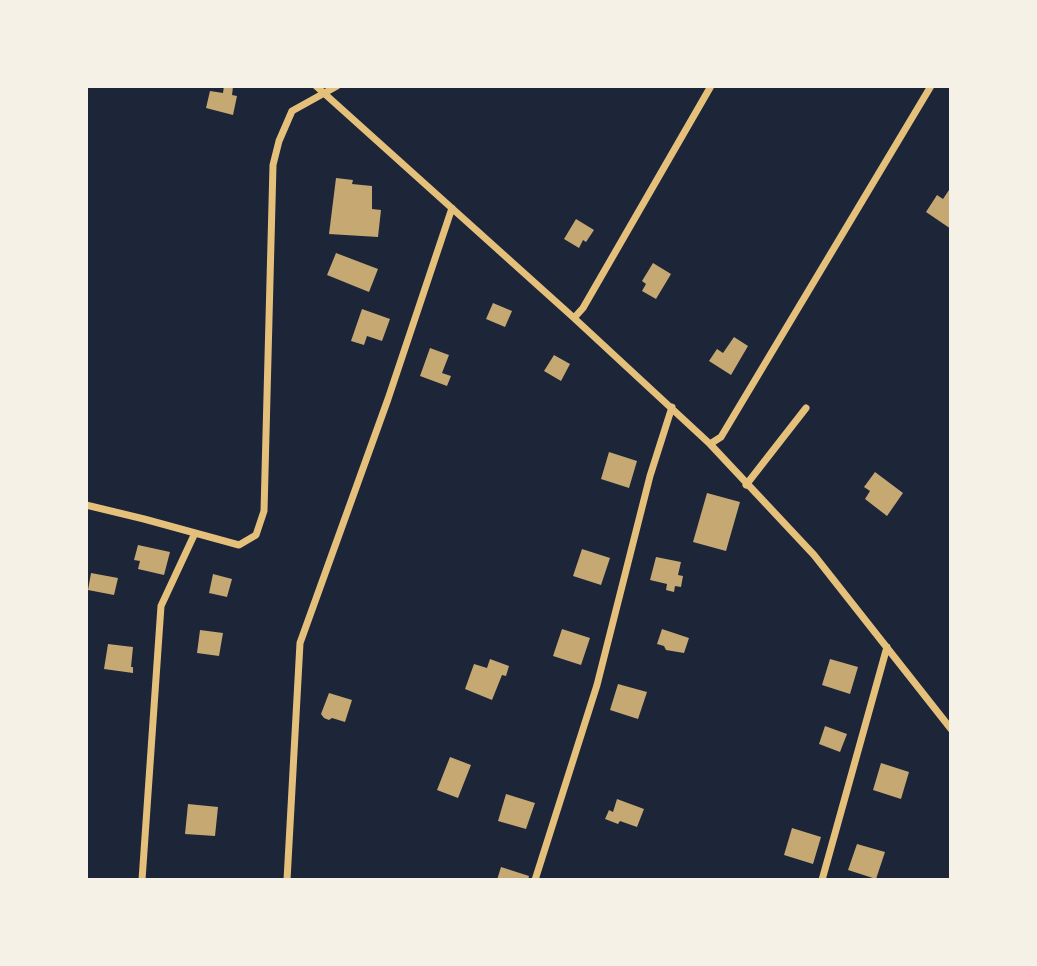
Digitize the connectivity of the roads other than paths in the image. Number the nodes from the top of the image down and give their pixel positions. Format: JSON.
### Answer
{"nodes":[{"id":1,"x":316,"y":86,"type":"edge"},
{"id":2,"x":337,"y":86,"type":"edge"},
{"id":3,"x":711,"y":86,"type":"edge"},
{"id":4,"x":931,"y":86,"type":"edge"},
{"id":5,"x":325,"y":94,"type":"junction"},
{"id":6,"x":452,"y":208,"type":"junction"},
{"id":7,"x":575,"y":318,"type":"junction"},
{"id":8,"x":672,"y":407,"type":"junction"},
{"id":9,"x":806,"y":408,"type":"dead end"},
{"id":10,"x":710,"y":444,"type":"junction"},
{"id":11,"x":746,"y":485,"type":"junction"},
{"id":12,"x":86,"y":505,"type":"edge"},
{"id":13,"x":195,"y":533,"type":"junction"},
{"id":14,"x":887,"y":647,"type":"junction"},
{"id":15,"x":951,"y":729,"type":"edge"},
{"id":16,"x":142,"y":880,"type":"edge"},
{"id":17,"x":286,"y":880,"type":"edge"},
{"id":18,"x":535,"y":880,"type":"edge"},
{"id":19,"x":822,"y":880,"type":"edge"}],
"edges":[{"from":1,"to":5,"type":"street"},
{"from":2,"to":5,"type":"street"},
{"from":3,"to":7,"type":"street"},
{"from":4,"to":10,"type":"street"},
{"from":5,"to":6,"type":"street"},
{"from":5,"to":13,"type":"street"},
{"from":6,"to":7,"type":"street"},
{"from":6,"to":17,"type":"street"},
{"from":7,"to":8,"type":"street"},
{"from":8,"to":10,"type":"street"},
{"from":8,"to":18,"type":"street"},
{"from":9,"to":11,"type":"street"},
{"from":10,"to":11,"type":"street"},
{"from":11,"to":14,"type":"street"},
{"from":12,"to":13,"type":"street"},
{"from":13,"to":16,"type":"street"},
{"from":14,"to":15,"type":"street"},
{"from":14,"to":19,"type":"street"}]}
